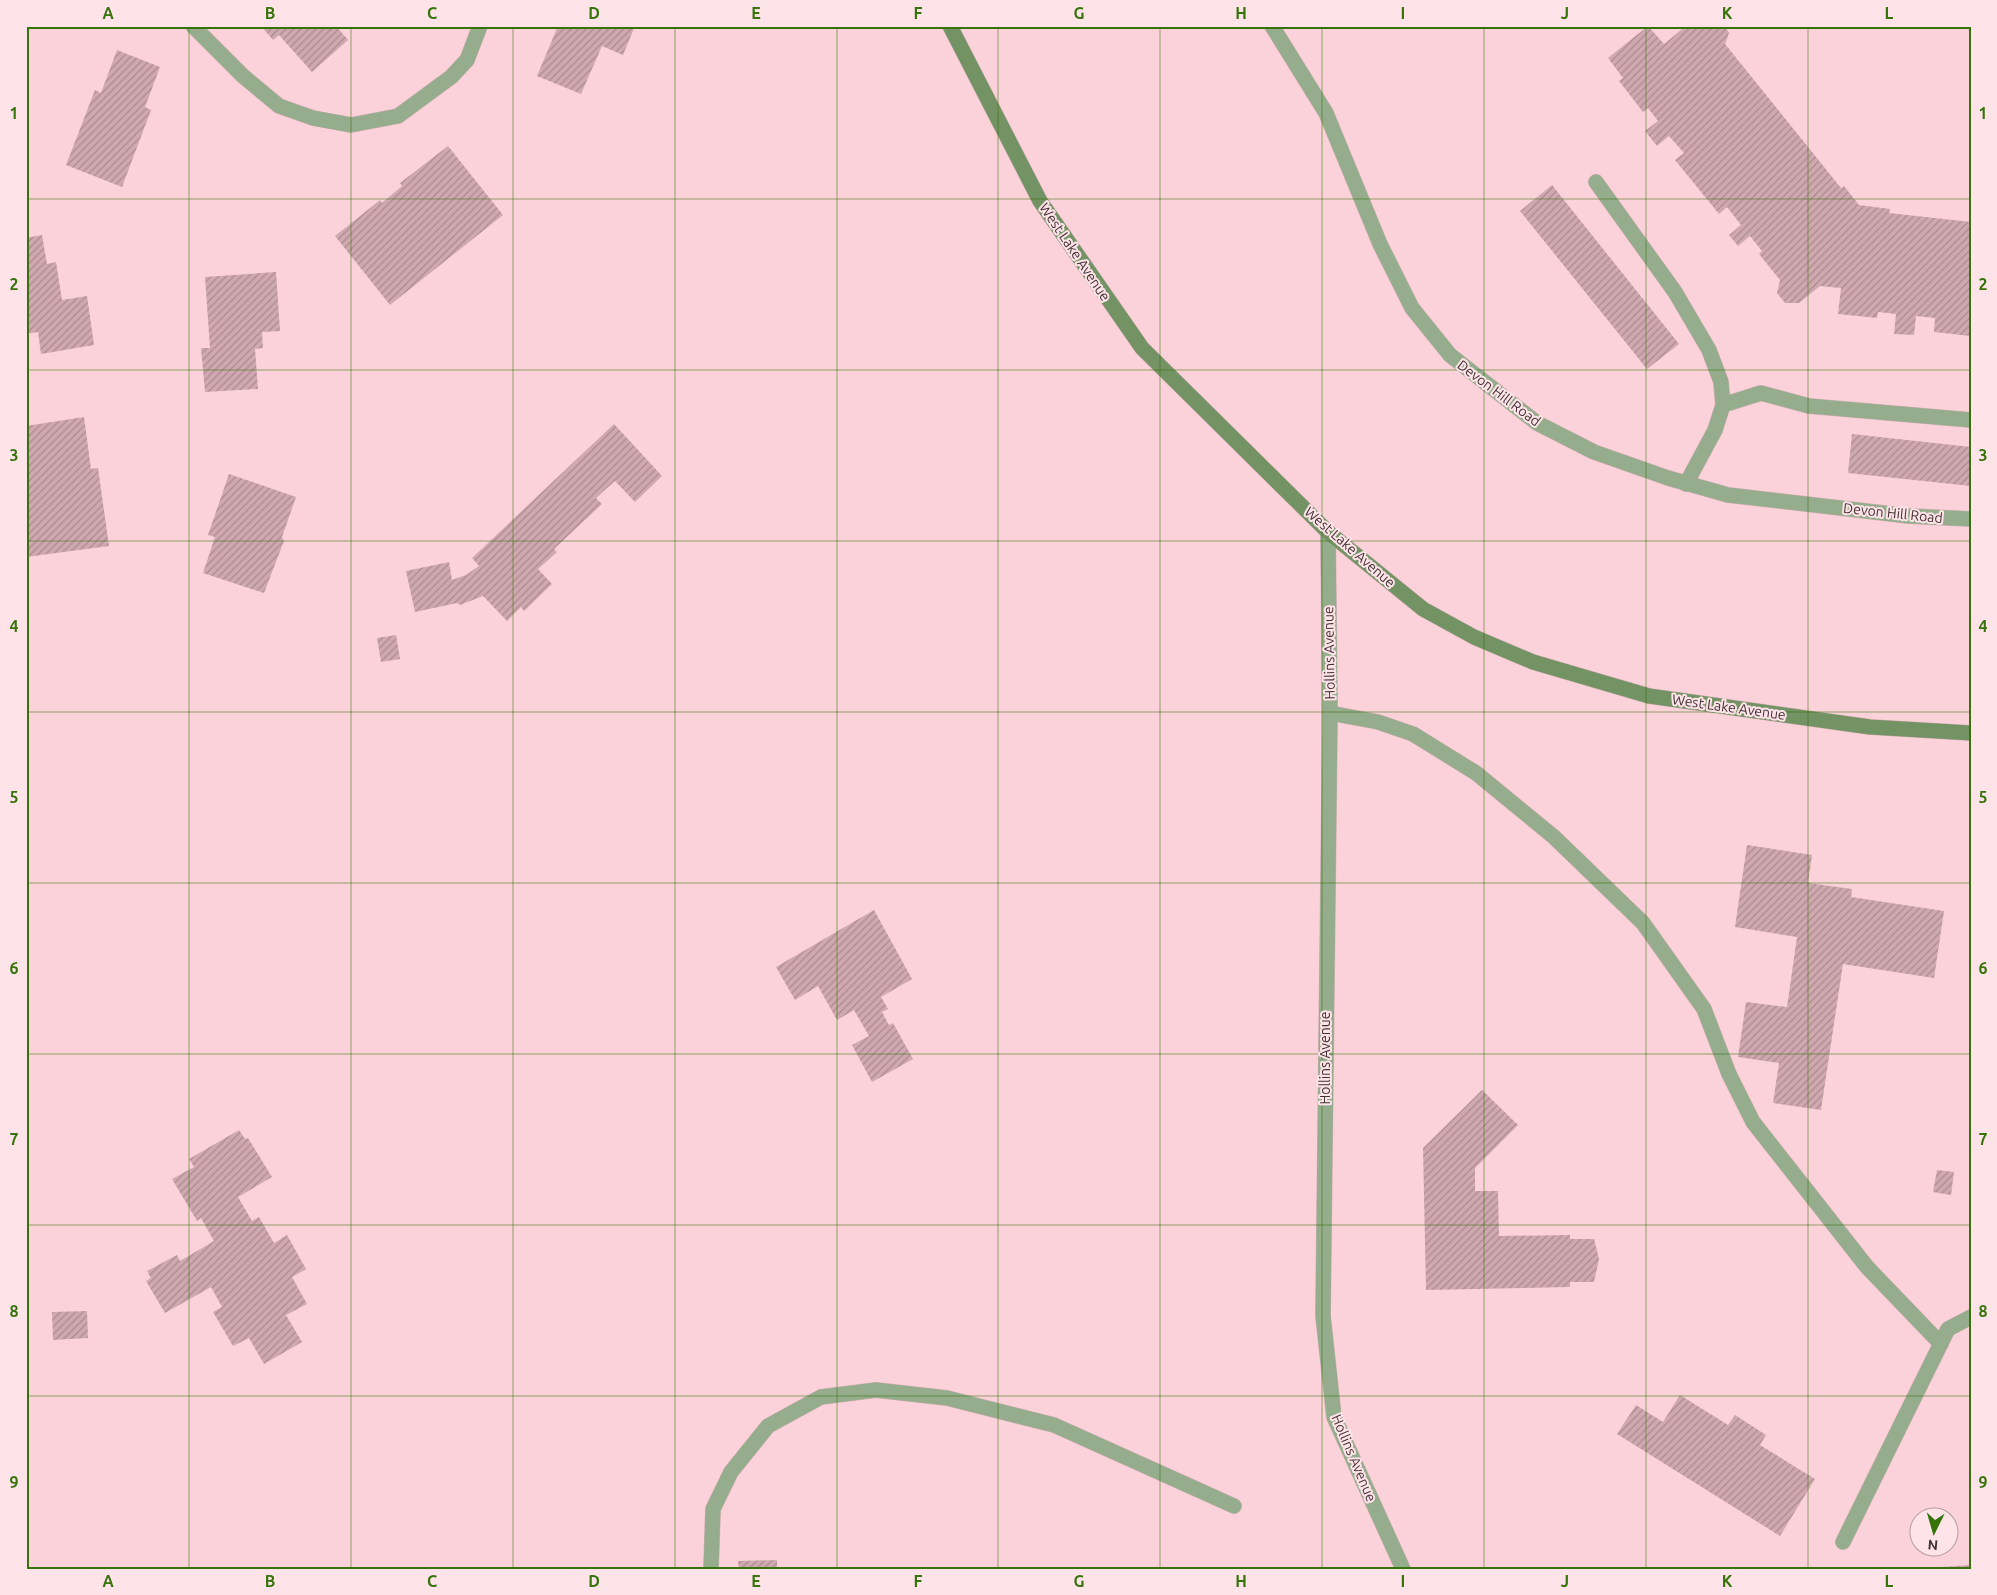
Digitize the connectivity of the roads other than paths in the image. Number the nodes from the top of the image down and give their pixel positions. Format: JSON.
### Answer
{"nodes":[{"id":1,"x":193,"y":26,"type":"edge"},
{"id":2,"x":480,"y":26,"type":"edge"},
{"id":3,"x":950,"y":26,"type":"edge"},
{"id":4,"x":1272,"y":26,"type":"edge"},
{"id":5,"x":1596,"y":182,"type":"dead end"},
{"id":6,"x":1723,"y":405,"type":"junction"},
{"id":7,"x":1971,"y":420,"type":"edge"},
{"id":8,"x":1686,"y":484,"type":"junction"},
{"id":9,"x":1971,"y":519,"type":"edge"},
{"id":10,"x":1328,"y":532,"type":"junction"},
{"id":11,"x":1330,"y":713,"type":"junction"},
{"id":12,"x":1971,"y":733,"type":"edge"},
{"id":13,"x":1971,"y":1317,"type":"edge"},
{"id":14,"x":1941,"y":1344,"type":"junction"},
{"id":15,"x":1234,"y":1506,"type":"dead end"},
{"id":16,"x":1843,"y":1542,"type":"dead end"},
{"id":17,"x":711,"y":1569,"type":"edge"},
{"id":18,"x":1403,"y":1569,"type":"edge"}],
"edges":[{"from":1,"to":2,"type":"street"},
{"from":3,"to":10,"type":"street","name":"West Lake Avenue"},
{"from":4,"to":8,"type":"street","name":"Devon Hill Road"},
{"from":5,"to":6,"type":"street"},
{"from":6,"to":7,"type":"street"},
{"from":6,"to":8,"type":"street"},
{"from":8,"to":9,"type":"street","name":"Devon Hill Road"},
{"from":10,"to":11,"type":"street","name":"Hollins Avenue"},
{"from":10,"to":12,"type":"street","name":"West Lake Avenue"},
{"from":11,"to":14,"type":"street"},
{"from":11,"to":18,"type":"street","name":"Hollins Avenue"},
{"from":13,"to":14,"type":"street"},
{"from":14,"to":16,"type":"street"},
{"from":15,"to":17,"type":"street"}]}
